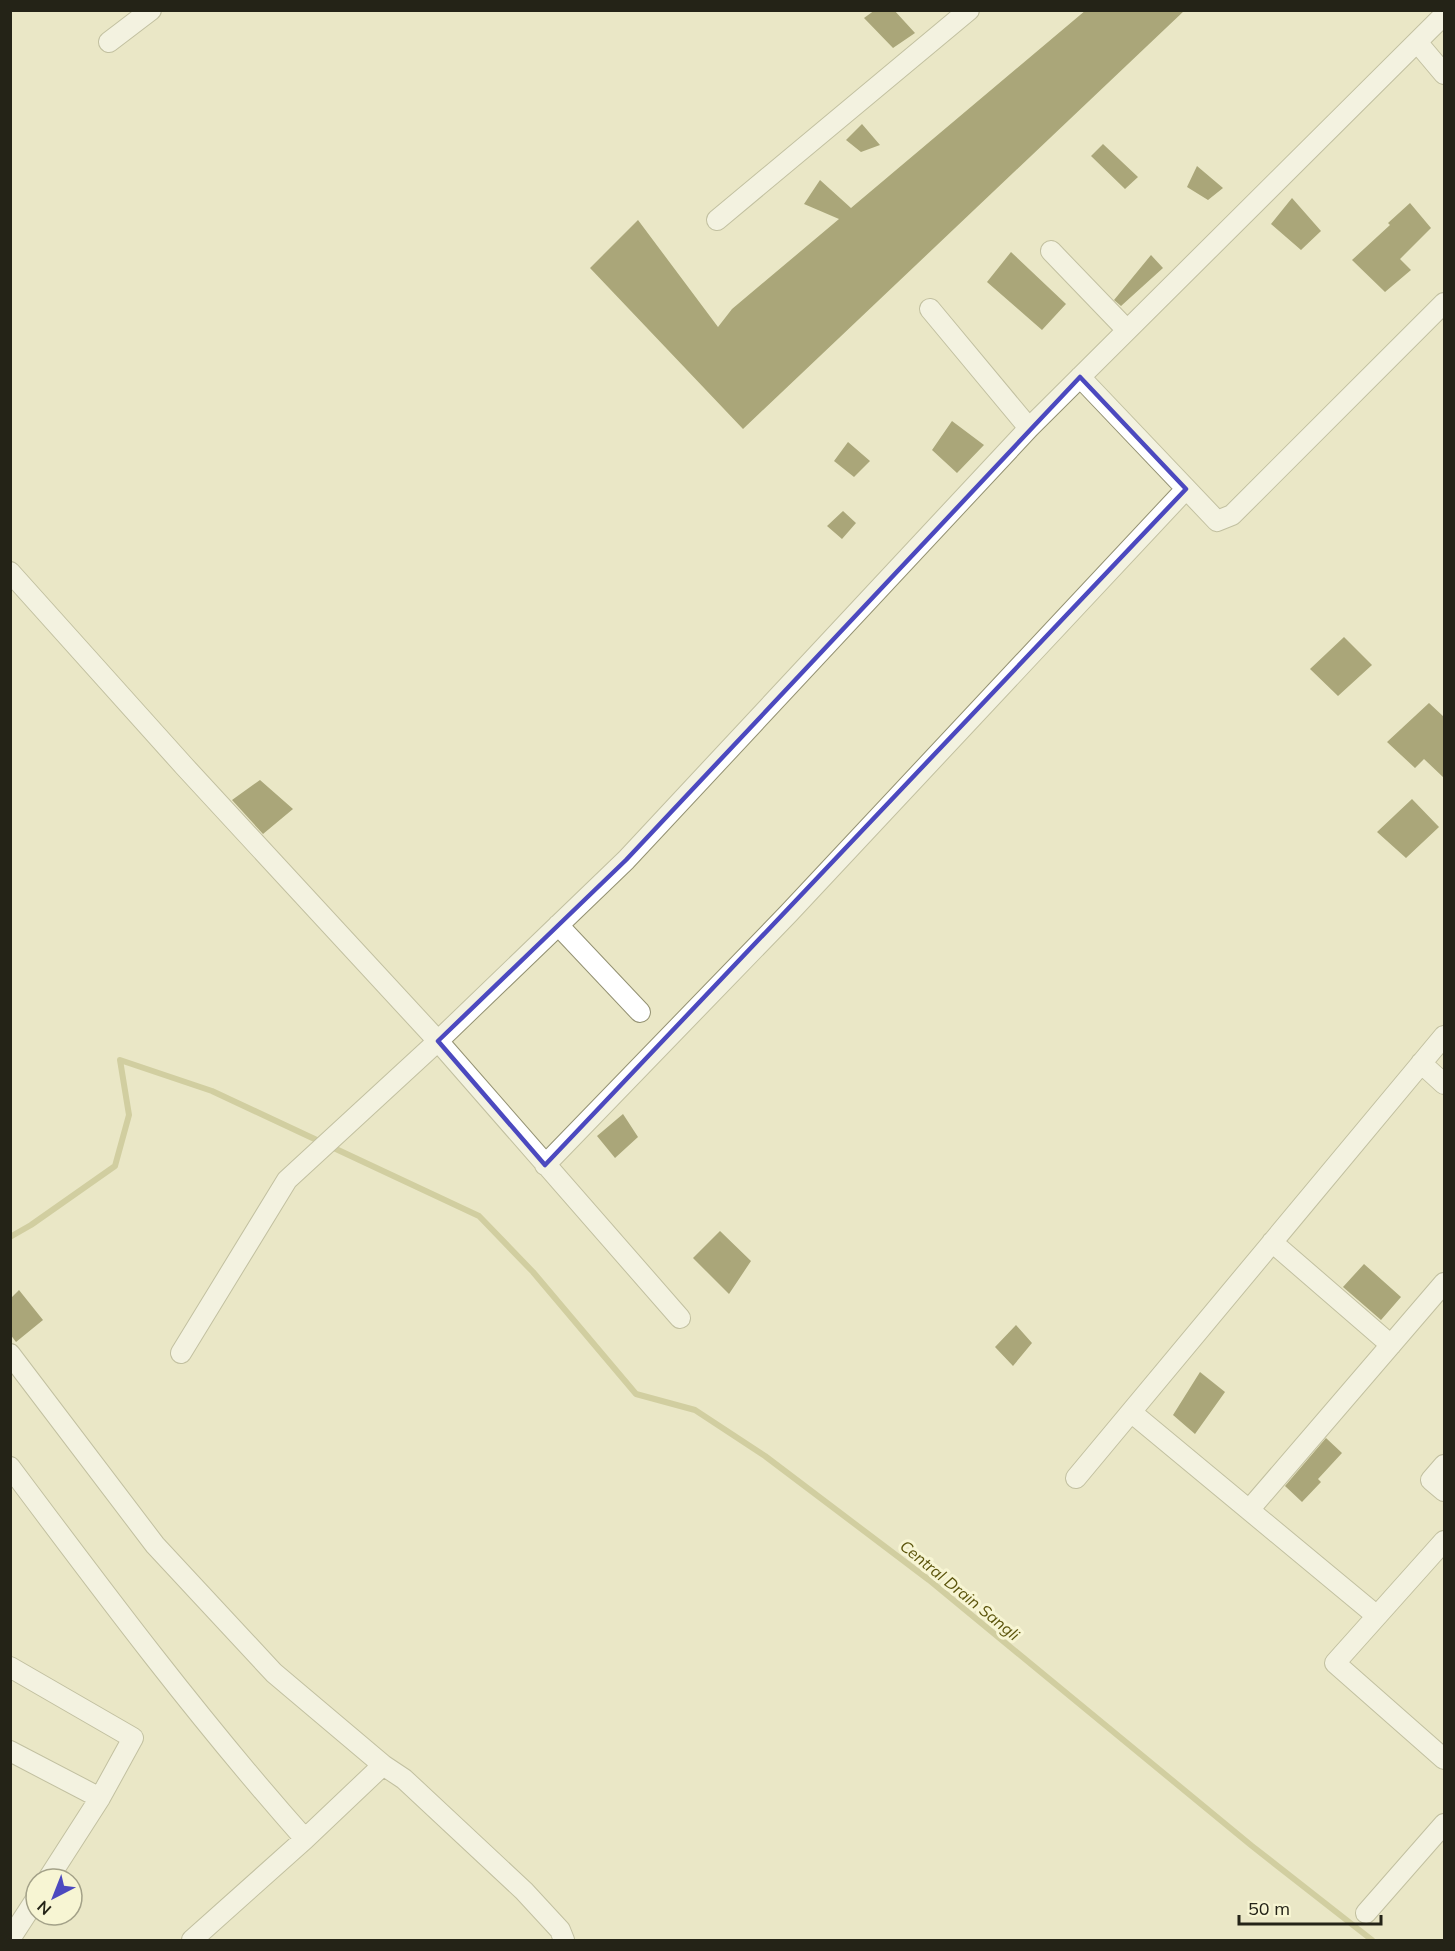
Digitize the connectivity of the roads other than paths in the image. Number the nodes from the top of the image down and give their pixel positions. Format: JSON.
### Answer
{"nodes":[{"id":1,"x":151,"y":10,"type":"edge"},
{"id":2,"x":969,"y":10,"type":"edge"},
{"id":3,"x":1444,"y":15,"type":"edge"},
{"id":4,"x":109,"y":42,"type":"dead end"},
{"id":5,"x":1417,"y":42,"type":"junction"},
{"id":6,"x":1444,"y":74,"type":"edge"},
{"id":7,"x":717,"y":220,"type":"dead end"},
{"id":8,"x":1052,"y":251,"type":"dead end"},
{"id":9,"x":1444,"y":303,"type":"edge"},
{"id":10,"x":930,"y":309,"type":"dead end"},
{"id":11,"x":1127,"y":330,"type":"junction"},
{"id":12,"x":1080,"y":377,"type":"junction"},
{"id":13,"x":1029,"y":428,"type":"junction"},
{"id":14,"x":1186,"y":489,"type":"junction"},
{"id":15,"x":10,"y":572,"type":"edge"},
{"id":16,"x":558,"y":925,"type":"junction"},
{"id":17,"x":640,"y":1012,"type":"dead end"},
{"id":18,"x":1444,"y":1035,"type":"edge"},
{"id":19,"x":438,"y":1041,"type":"junction"},
{"id":20,"x":1421,"y":1063,"type":"junction"},
{"id":21,"x":1444,"y":1084,"type":"edge"},
{"id":22,"x":545,"y":1165,"type":"junction"},
{"id":23,"x":1272,"y":1242,"type":"junction"},
{"id":24,"x":1444,"y":1282,"type":"edge"},
{"id":25,"x":680,"y":1318,"type":"dead end"},
{"id":26,"x":1390,"y":1345,"type":"junction"},
{"id":27,"x":181,"y":1353,"type":"dead end"},
{"id":28,"x":10,"y":1354,"type":"edge"},
{"id":29,"x":1131,"y":1412,"type":"junction"},
{"id":30,"x":1444,"y":1465,"type":"edge"},
{"id":31,"x":10,"y":1467,"type":"edge"},
{"id":32,"x":1076,"y":1478,"type":"dead end"},
{"id":33,"x":1444,"y":1491,"type":"edge"},
{"id":34,"x":1249,"y":1510,"type":"junction"},
{"id":35,"x":1444,"y":1541,"type":"edge"},
{"id":36,"x":1377,"y":1616,"type":"junction"},
{"id":37,"x":10,"y":1667,"type":"edge"},
{"id":38,"x":10,"y":1751,"type":"edge"},
{"id":39,"x":1444,"y":1759,"type":"edge"},
{"id":40,"x":383,"y":1765,"type":"junction"},
{"id":41,"x":100,"y":1798,"type":"junction"},
{"id":42,"x":1444,"y":1824,"type":"edge"},
{"id":43,"x":305,"y":1839,"type":"junction"},
{"id":44,"x":56,"y":1867,"type":"edge"},
{"id":45,"x":1366,"y":1913,"type":"dead end"},
{"id":46,"x":24,"y":1917,"type":"edge"},
{"id":47,"x":10,"y":1939,"type":"edge"},
{"id":48,"x":192,"y":1941,"type":"edge"},
{"id":49,"x":564,"y":1941,"type":"edge"}],
"edges":[{"from":1,"to":4,"type":"street"},
{"from":2,"to":7,"type":"street"},
{"from":3,"to":5,"type":"street"},
{"from":5,"to":6,"type":"street"},
{"from":5,"to":11,"type":"street"},
{"from":8,"to":11,"type":"street"},
{"from":9,"to":14,"type":"street"},
{"from":10,"to":13,"type":"street"},
{"from":11,"to":12,"type":"street"},
{"from":12,"to":13,"type":"street"},
{"from":12,"to":14,"type":"street"},
{"from":13,"to":16,"type":"street"},
{"from":14,"to":22,"type":"street"},
{"from":15,"to":19,"type":"street"},
{"from":16,"to":17,"type":"street"},
{"from":16,"to":19,"type":"street"},
{"from":18,"to":20,"type":"street"},
{"from":19,"to":22,"type":"street"},
{"from":19,"to":27,"type":"street"},
{"from":20,"to":21,"type":"street"},
{"from":20,"to":23,"type":"street"},
{"from":22,"to":25,"type":"street"},
{"from":23,"to":26,"type":"street"},
{"from":23,"to":29,"type":"street"},
{"from":24,"to":26,"type":"street"},
{"from":26,"to":34,"type":"street"},
{"from":28,"to":40,"type":"street"},
{"from":29,"to":32,"type":"street"},
{"from":29,"to":34,"type":"street"},
{"from":30,"to":33,"type":"street"},
{"from":31,"to":43,"type":"street"},
{"from":34,"to":36,"type":"street"},
{"from":35,"to":36,"type":"street"},
{"from":36,"to":39,"type":"street"},
{"from":37,"to":41,"type":"street"},
{"from":38,"to":41,"type":"street"},
{"from":40,"to":43,"type":"street"},
{"from":40,"to":49,"type":"street"},
{"from":41,"to":44,"type":"street"},
{"from":42,"to":45,"type":"street"},
{"from":43,"to":48,"type":"street"},
{"from":46,"to":47,"type":"street"}]}
